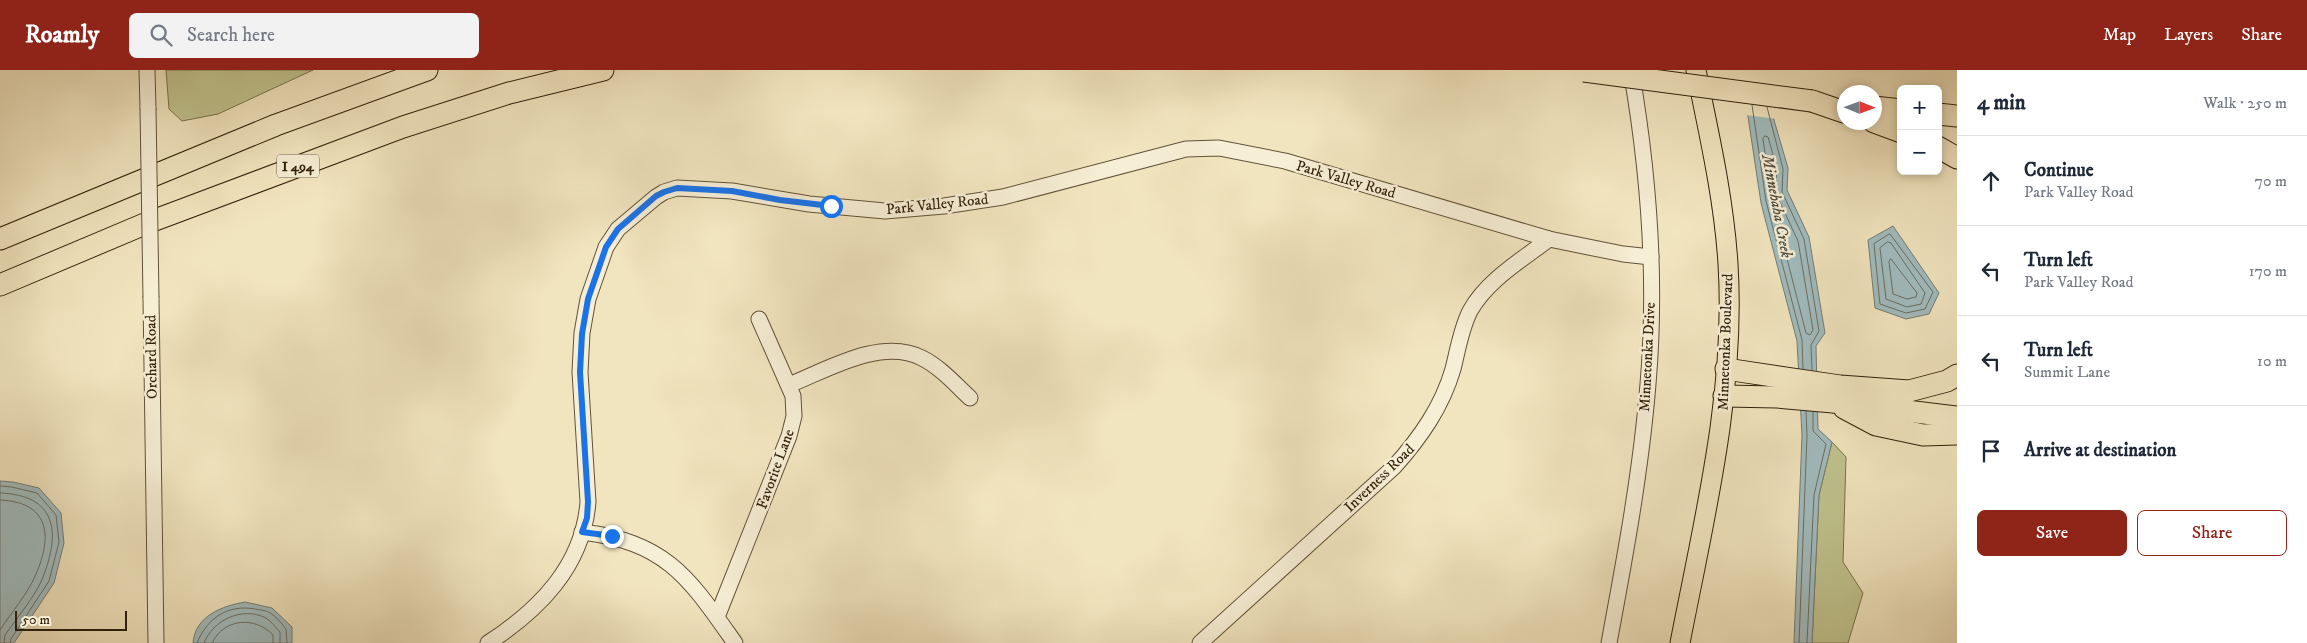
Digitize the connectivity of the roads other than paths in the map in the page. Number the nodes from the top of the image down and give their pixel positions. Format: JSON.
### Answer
{"nodes":[{"id":1,"x":147,"y":70,"type":"edge"},
{"id":2,"x":427,"y":70,"type":"edge"},
{"id":3,"x":603,"y":70,"type":"edge"},
{"id":4,"x":1631,"y":70,"type":"edge"},
{"id":5,"x":1696,"y":70,"type":"edge"},
{"id":6,"x":1579,"y":71,"type":"edge"},
{"id":7,"x":1812,"y":101,"type":"junction"},
{"id":8,"x":1837,"y":103,"type":"edge"},
{"id":9,"x":1882,"y":109,"type":"edge"},
{"id":10,"x":1837,"y":110,"type":"edge"},
{"id":11,"x":1897,"y":110,"type":"edge"},
{"id":12,"x":1942,"y":114,"type":"edge"},
{"id":13,"x":1957,"y":116,"type":"edge"},
{"id":14,"x":1882,"y":125,"type":"edge"},
{"id":15,"x":1897,"y":131,"type":"edge"},
{"id":16,"x":1942,"y":149,"type":"edge"},
{"id":17,"x":1957,"y":158,"type":"edge"},
{"id":18,"x":0,"y":239,"type":"edge"},
{"id":19,"x":1549,"y":239,"type":"junction"},
{"id":20,"x":1651,"y":257,"type":"junction"},
{"id":21,"x":0,"y":284,"type":"edge"},
{"id":22,"x":759,"y":319,"type":"dead end"},
{"id":23,"x":1726,"y":369,"type":"junction"},
{"id":24,"x":1957,"y":376,"type":"edge"},
{"id":25,"x":789,"y":385,"type":"junction"},
{"id":26,"x":1724,"y":396,"type":"junction"},
{"id":27,"x":970,"y":398,"type":"dead end"},
{"id":28,"x":1833,"y":402,"type":"junction"},
{"id":29,"x":1957,"y":417,"type":"edge"},
{"id":30,"x":1957,"y":434,"type":"edge"},
{"id":31,"x":582,"y":532,"type":"junction"},
{"id":32,"x":717,"y":618,"type":"junction"},
{"id":33,"x":156,"y":643,"type":"edge"},
{"id":34,"x":488,"y":643,"type":"edge"},
{"id":35,"x":735,"y":643,"type":"edge"},
{"id":36,"x":1200,"y":643,"type":"edge"},
{"id":37,"x":1609,"y":643,"type":"edge"},
{"id":38,"x":1680,"y":643,"type":"edge"}],
"edges":[{"from":1,"to":33,"type":"street","name":"Orchard Road","bridge":true},
{"from":2,"to":18,"type":"highway"},
{"from":3,"to":21,"type":"highway","number":"I 494"},
{"from":4,"to":20,"type":"street","name":"Minnetonka Drive"},
{"from":5,"to":23,"type":"main road","name":"Minnetonka Boulevard"},
{"from":6,"to":7,"type":"highway","bridge":true},
{"from":7,"to":8,"type":"highway"},
{"from":7,"to":10,"type":"highway"},
{"from":9,"to":11,"type":"highway"},
{"from":12,"to":13,"type":"highway"},
{"from":14,"to":15,"type":"highway"},
{"from":16,"to":17,"type":"highway"},
{"from":19,"to":20,"type":"street","name":"Park Valley Road"},
{"from":19,"to":31,"type":"street","name":"Park Valley Road"},
{"from":19,"to":36,"type":"street","name":"Inverness Road"},
{"from":20,"to":37,"type":"street","name":"Minnetonka Drive"},
{"from":22,"to":25,"type":"street","name":"Favorite Lane"},
{"from":23,"to":24,"type":"highway"},
{"from":23,"to":26,"type":"main road","name":"Minnetonka Boulevard"},
{"from":25,"to":27,"type":"street"},
{"from":25,"to":32,"type":"street","name":"Favorite Lane"},
{"from":26,"to":28,"type":"highway"},
{"from":26,"to":38,"type":"main road","name":"Minnetonka Boulevard"},
{"from":28,"to":29,"type":"highway"},
{"from":28,"to":30,"type":"highway"},
{"from":31,"to":32,"type":"street"},
{"from":31,"to":34,"type":"street","name":"Park Valley Road"},
{"from":32,"to":35,"type":"street"}]}
